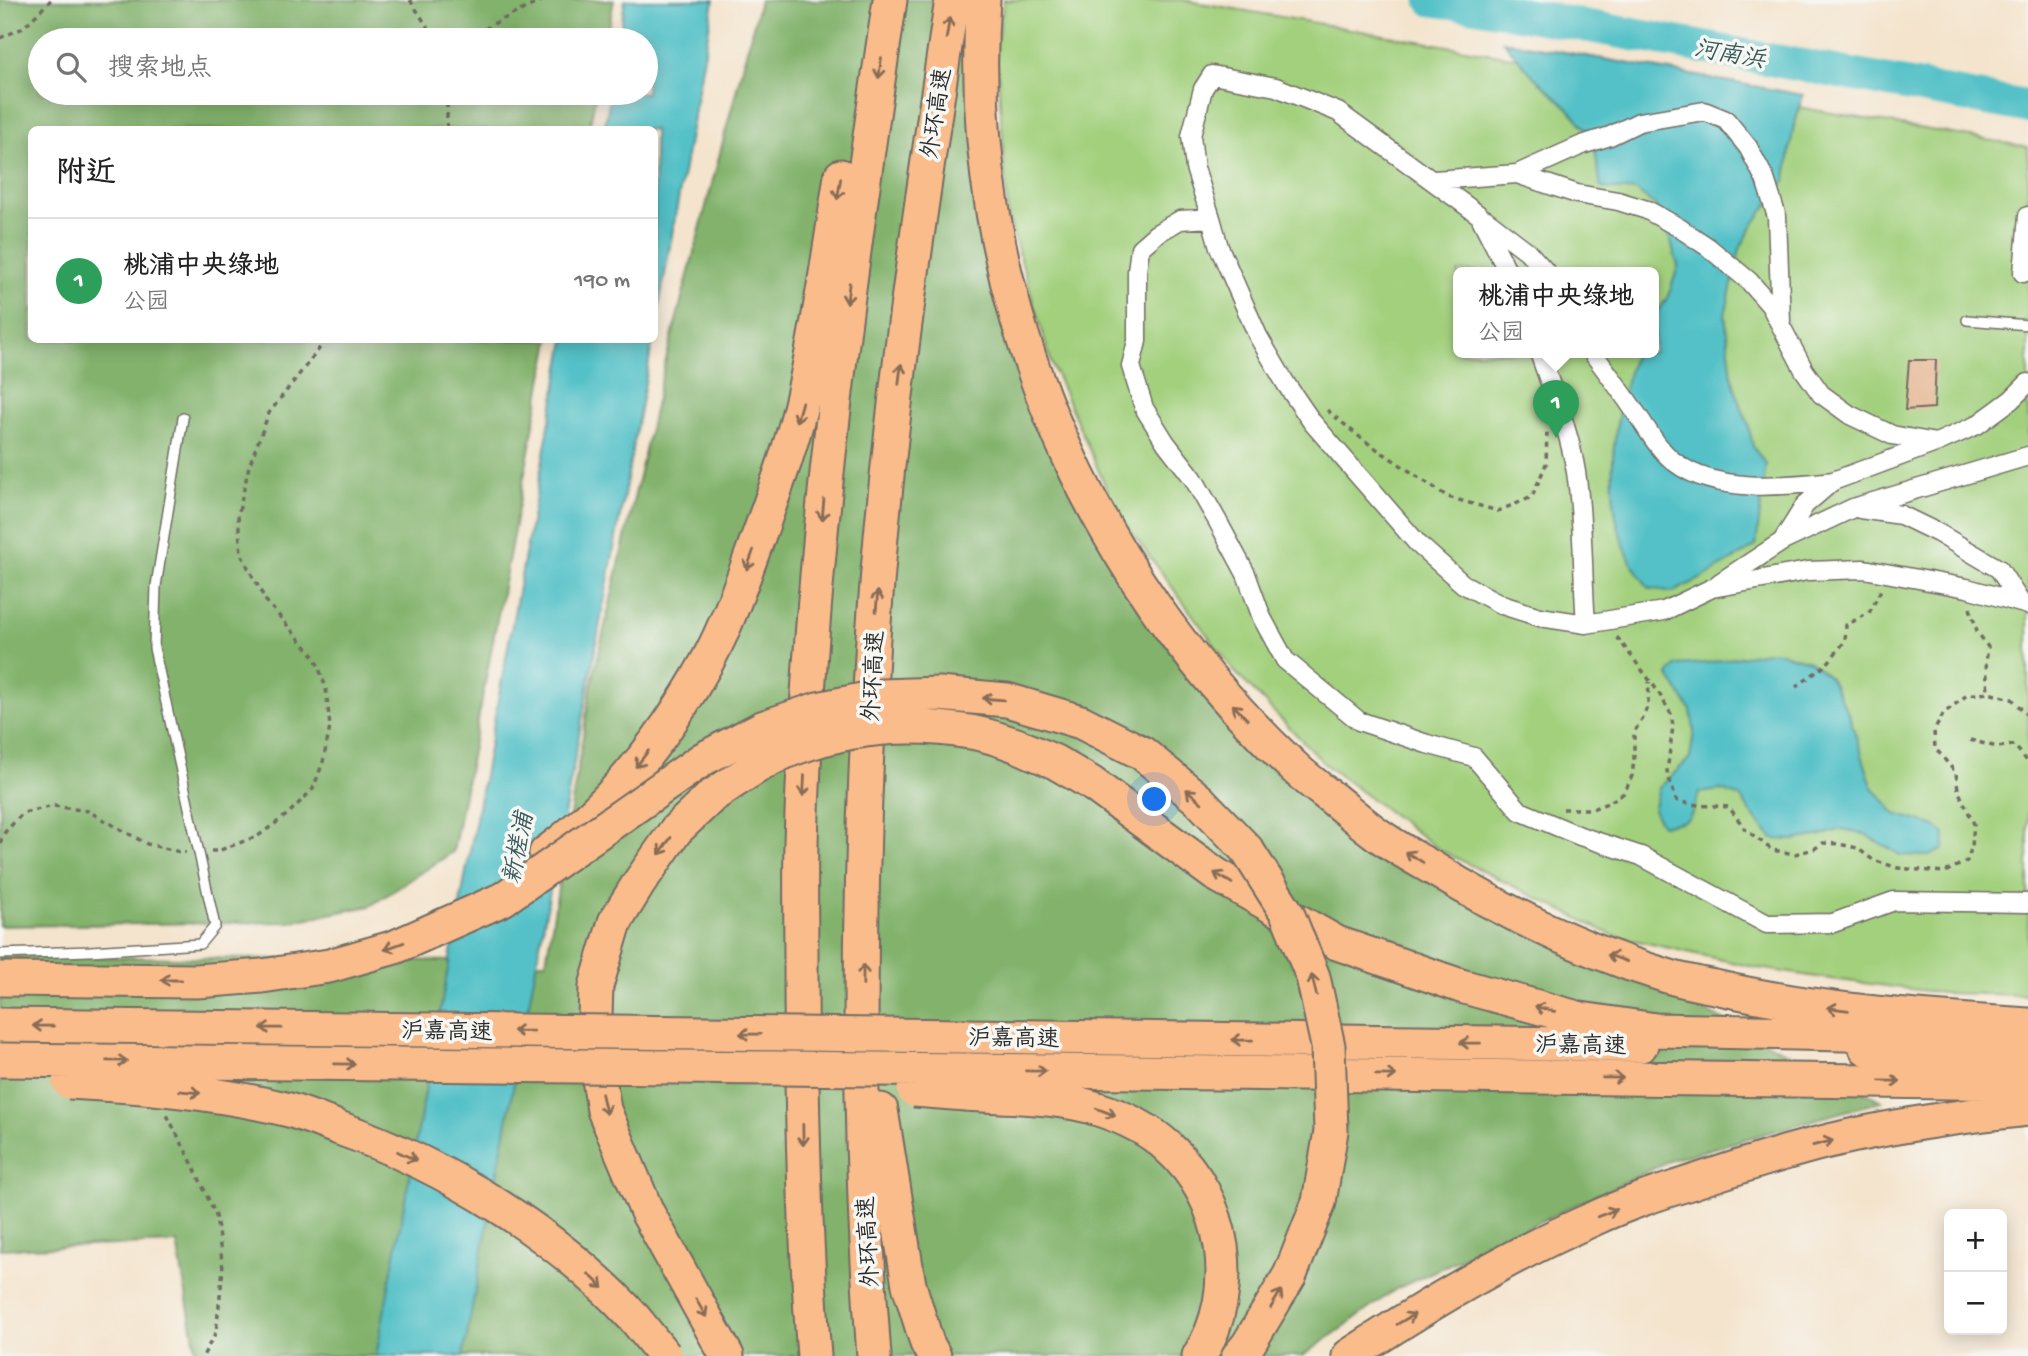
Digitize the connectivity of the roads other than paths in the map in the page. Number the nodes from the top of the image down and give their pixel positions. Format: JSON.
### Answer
{"nodes":[{"id":1,"x":867,"y":0,"type":"edge"},
{"id":2,"x":890,"y":0,"type":"edge"},
{"id":3,"x":952,"y":0,"type":"edge"},
{"id":4,"x":983,"y":0,"type":"edge"},
{"id":5,"x":1517,"y":174,"type":"junction"},
{"id":6,"x":1434,"y":180,"type":"junction"},
{"id":7,"x":1479,"y":215,"type":"junction"},
{"id":8,"x":2028,"y":216,"type":"edge"},
{"id":9,"x":1211,"y":218,"type":"junction"},
{"id":10,"x":1505,"y":267,"type":"edge"},
{"id":11,"x":1541,"y":267,"type":"edge"},
{"id":12,"x":2023,"y":273,"type":"dead end"},
{"id":13,"x":1967,"y":320,"type":"dead end"},
{"id":14,"x":1781,"y":325,"type":"junction"},
{"id":15,"x":2028,"y":325,"type":"edge"},
{"id":16,"x":1541,"y":358,"type":"edge"},
{"id":17,"x":1596,"y":358,"type":"edge"},
{"id":18,"x":2028,"y":383,"type":"edge"},
{"id":19,"x":183,"y":418,"type":"dead end"},
{"id":20,"x":1936,"y":443,"type":"junction"},
{"id":21,"x":2026,"y":458,"type":"edge"},
{"id":22,"x":1833,"y":481,"type":"junction"},
{"id":23,"x":1853,"y":508,"type":"junction"},
{"id":24,"x":1783,"y":541,"type":"junction"},
{"id":25,"x":1712,"y":588,"type":"junction"},
{"id":26,"x":2024,"y":604,"type":"edge"},
{"id":27,"x":1586,"y":624,"type":"junction"},
{"id":28,"x":2028,"y":903,"type":"edge"},
{"id":29,"x":457,"y":919,"type":"junction"},
{"id":30,"x":0,"y":954,"type":"edge"},
{"id":31,"x":0,"y":979,"type":"edge"},
{"id":32,"x":2028,"y":1025,"type":"edge"},
{"id":33,"x":0,"y":1026,"type":"edge"},
{"id":34,"x":2028,"y":1037,"type":"edge"},
{"id":35,"x":862,"y":1043,"type":"junction"},
{"id":36,"x":2028,"y":1050,"type":"edge"},
{"id":37,"x":0,"y":1060,"type":"edge"},
{"id":38,"x":0,"y":1077,"type":"edge"},
{"id":39,"x":967,"y":1082,"type":"junction"},
{"id":40,"x":2028,"y":1083,"type":"edge"},
{"id":41,"x":2028,"y":1109,"type":"edge"},
{"id":42,"x":665,"y":1356,"type":"edge"},
{"id":43,"x":727,"y":1356,"type":"edge"},
{"id":44,"x":814,"y":1356,"type":"edge"},
{"id":45,"x":874,"y":1356,"type":"edge"},
{"id":46,"x":934,"y":1356,"type":"edge"},
{"id":47,"x":1199,"y":1356,"type":"edge"},
{"id":48,"x":1239,"y":1356,"type":"edge"},
{"id":49,"x":1349,"y":1356,"type":"edge"}],
"edges":[{"from":1,"to":29,"type":"highway","one_way":true,"bridge":true},
{"from":2,"to":44,"type":"highway","one_way":true},
{"from":35,"to":3,"type":"highway","name":"外环高速","one_way":true},
{"from":32,"to":4,"type":"highway","one_way":true},
{"from":5,"to":6,"type":"street"},
{"from":5,"to":14,"type":"street"},
{"from":5,"to":14,"type":"street"},
{"from":6,"to":7,"type":"street"},
{"from":6,"to":9,"type":"street"},
{"from":7,"to":10,"type":"street"},
{"from":7,"to":11,"type":"street"},
{"from":8,"to":12,"type":"street"},
{"from":9,"to":27,"type":"street"},
{"from":9,"to":28,"type":"street"},
{"from":13,"to":15,"type":"lane"},
{"from":14,"to":20,"type":"street"},
{"from":16,"to":27,"type":"street"},
{"from":17,"to":22,"type":"street"},
{"from":18,"to":20,"type":"street"},
{"from":19,"to":30,"type":"lane"},
{"from":20,"to":22,"type":"street"},
{"from":21,"to":23,"type":"street"},
{"from":22,"to":24,"type":"street"},
{"from":23,"to":24,"type":"street"},
{"from":23,"to":26,"type":"street"},
{"from":24,"to":25,"type":"street"},
{"from":25,"to":26,"type":"street"},
{"from":25,"to":27,"type":"street"},
{"from":29,"to":31,"type":"highway","one_way":true,"bridge":true},
{"from":48,"to":29,"type":"highway","one_way":true,"bridge":true},
{"from":36,"to":33,"type":"highway","name":"沪嘉高速","one_way":true,"bridge":true},
{"from":34,"to":43,"type":"highway","one_way":true,"bridge":true},
{"from":35,"to":45,"type":"highway","name":"外环高速"},
{"from":35,"to":46,"type":"highway"},
{"from":37,"to":39,"type":"highway","name":"沪嘉高速","one_way":true,"bridge":true},
{"from":38,"to":42,"type":"highway","one_way":true,"bridge":true},
{"from":39,"to":40,"type":"highway","name":"沪嘉高速","one_way":true},
{"from":39,"to":47,"type":"highway","one_way":true},
{"from":49,"to":41,"type":"highway","one_way":true}]}
